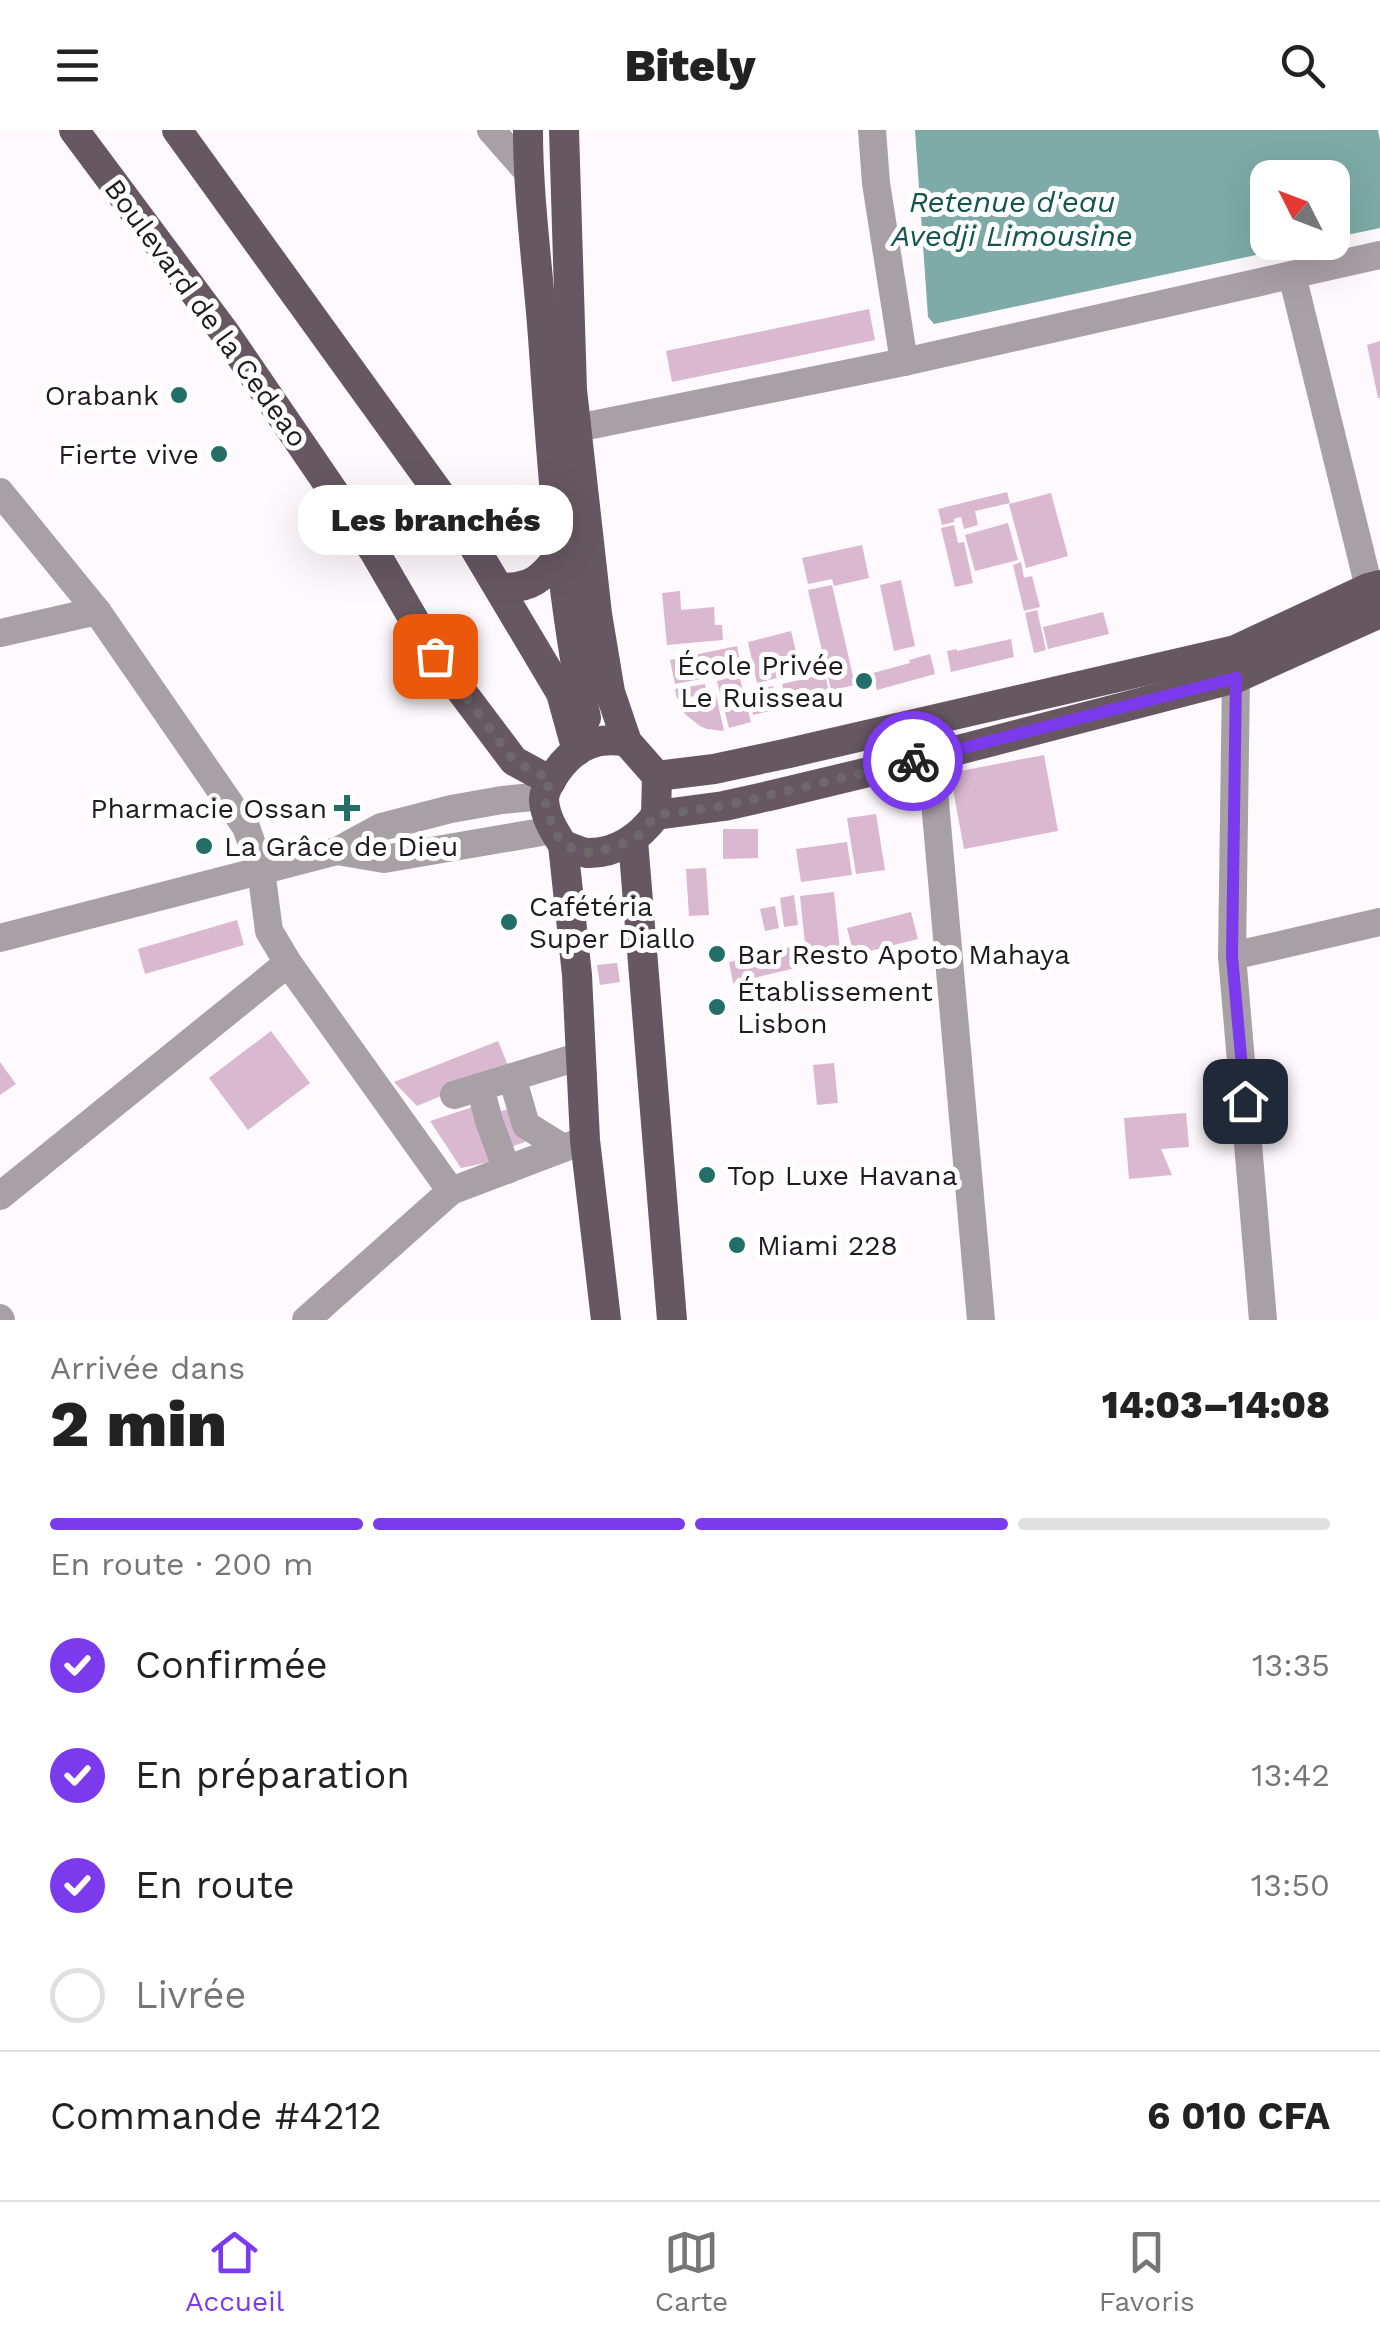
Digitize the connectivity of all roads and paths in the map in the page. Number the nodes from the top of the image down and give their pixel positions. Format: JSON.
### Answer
{"nodes":[{"id":1,"x":74,"y":130,"type":"edge"},
{"id":2,"x":177,"y":130,"type":"edge"},
{"id":3,"x":491,"y":130,"type":"edge"},
{"id":4,"x":528,"y":130,"type":"edge"},
{"id":5,"x":564,"y":130,"type":"edge"},
{"id":6,"x":872,"y":130,"type":"edge"},
{"id":7,"x":528,"y":172,"type":"junction"},
{"id":8,"x":1380,"y":254,"type":"edge"},
{"id":9,"x":1292,"y":275,"type":"junction"},
{"id":10,"x":904,"y":362,"type":"junction"},
{"id":11,"x":577,"y":428,"type":"junction"},
{"id":12,"x":0,"y":492,"type":"edge"},
{"id":13,"x":562,"y":553,"type":"junction"},
{"id":14,"x":497,"y":584,"type":"junction"},
{"id":15,"x":1376,"y":600,"type":"edge"},
{"id":16,"x":97,"y":611,"type":"junction"},
{"id":17,"x":0,"y":634,"type":"edge"},
{"id":18,"x":1236,"y":678,"type":"junction"},
{"id":19,"x":627,"y":742,"type":"junction"},
{"id":20,"x":584,"y":746,"type":"junction"},
{"id":21,"x":930,"y":757,"type":"junction"},
{"id":22,"x":657,"y":776,"type":"junction"},
{"id":23,"x":547,"y":788,"type":"junction"},
{"id":24,"x":656,"y":815,"type":"junction"},
{"id":25,"x":558,"y":837,"type":"junction"},
{"id":26,"x":634,"y":840,"type":"junction"},
{"id":27,"x":337,"y":851,"type":"junction"},
{"id":28,"x":261,"y":870,"type":"junction"},
{"id":29,"x":1380,"y":922,"type":"edge"},
{"id":30,"x":0,"y":938,"type":"edge"},
{"id":31,"x":1232,"y":956,"type":"junction"},
{"id":32,"x":288,"y":964,"type":"junction"},
{"id":33,"x":582,"y":1056,"type":"junction"},
{"id":34,"x":512,"y":1078,"type":"junction"},
{"id":35,"x":574,"y":1144,"type":"junction"},
{"id":36,"x":506,"y":1170,"type":"junction"},
{"id":37,"x":452,"y":1191,"type":"junction"},
{"id":38,"x":0,"y":1196,"type":"edge"},
{"id":39,"x":306,"y":1320,"type":"edge"},
{"id":40,"x":606,"y":1320,"type":"edge"},
{"id":41,"x":672,"y":1320,"type":"edge"},
{"id":42,"x":981,"y":1320,"type":"edge"},
{"id":43,"x":1264,"y":1320,"type":"edge"}],
"edges":[{"from":1,"to":23,"type":"main road","name":"Boulevard de la Cedeao"},
{"from":2,"to":14,"type":"main road"},
{"from":3,"to":7,"type":"street"},
{"from":4,"to":7,"type":"main road"},
{"from":5,"to":11,"type":"main road"},
{"from":6,"to":10,"type":"street"},
{"from":7,"to":13,"type":"main road"},
{"from":8,"to":9,"type":"street"},
{"from":9,"to":10,"type":"street"},
{"from":9,"to":15,"type":"street"},
{"from":10,"to":11,"type":"street"},
{"from":11,"to":19,"type":"main road"},
{"from":12,"to":16,"type":"street"},
{"from":13,"to":14,"type":"main road"},
{"from":13,"to":20,"type":"main road"},
{"from":14,"to":20,"type":"main road"},
{"from":15,"to":18,"type":"main road"},
{"from":15,"to":22,"type":"main road"},
{"from":16,"to":17,"type":"street"},
{"from":16,"to":28,"type":"street"},
{"from":18,"to":21,"type":"main road"},
{"from":18,"to":31,"type":"street"},
{"from":19,"to":20,"type":"main road"},
{"from":19,"to":22,"type":"main road"},
{"from":20,"to":23,"type":"main road"},
{"from":21,"to":24,"type":"main road"},
{"from":21,"to":42,"type":"street"},
{"from":22,"to":24,"type":"main road"},
{"from":23,"to":25,"type":"main road"},
{"from":23,"to":27,"type":"street"},
{"from":24,"to":26,"type":"main road"},
{"from":25,"to":26,"type":"main road"},
{"from":25,"to":27,"type":"street"},
{"from":25,"to":33,"type":"main road"},
{"from":26,"to":41,"type":"main road"},
{"from":27,"to":28,"type":"street"},
{"from":28,"to":30,"type":"street"},
{"from":28,"to":32,"type":"street"},
{"from":29,"to":31,"type":"street"},
{"from":31,"to":43,"type":"street"},
{"from":32,"to":37,"type":"street"},
{"from":32,"to":38,"type":"street"},
{"from":33,"to":34,"type":"street"},
{"from":33,"to":35,"type":"main road"},
{"from":34,"to":35,"type":"street"},
{"from":34,"to":36,"type":"street"},
{"from":35,"to":36,"type":"street"},
{"from":35,"to":40,"type":"main road"},
{"from":36,"to":37,"type":"street"},
{"from":37,"to":39,"type":"street"}]}
